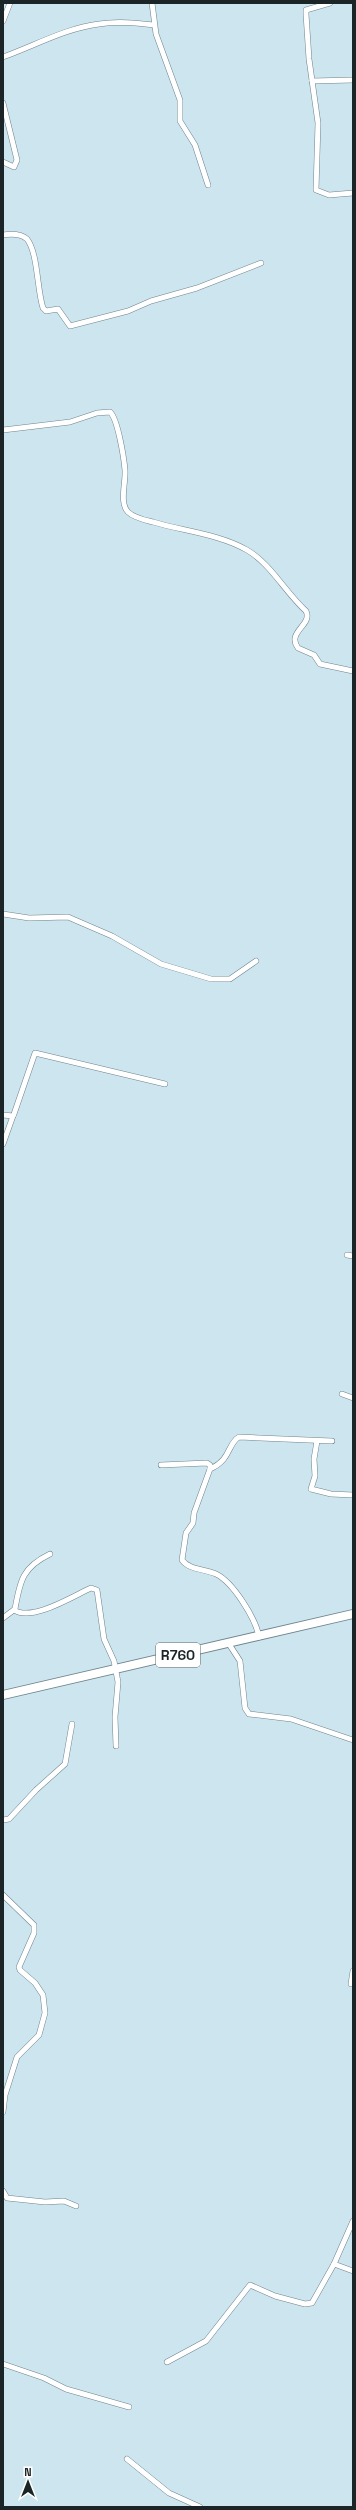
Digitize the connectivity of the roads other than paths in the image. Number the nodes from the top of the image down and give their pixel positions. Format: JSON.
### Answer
{"nodes":[{"id":1,"x":10,"y":3,"type":"edge"},
{"id":2,"x":152,"y":3,"type":"edge"},
{"id":3,"x":330,"y":3,"type":"edge"},
{"id":4,"x":3,"y":21,"type":"edge"},
{"id":5,"x":154,"y":25,"type":"junction"},
{"id":6,"x":3,"y":57,"type":"edge"},
{"id":7,"x":353,"y":80,"type":"edge"},
{"id":8,"x":312,"y":81,"type":"junction"},
{"id":9,"x":3,"y":103,"type":"edge"},
{"id":10,"x":3,"y":162,"type":"edge"},
{"id":11,"x":208,"y":185,"type":"dead end"},
{"id":12,"x":353,"y":193,"type":"edge"},
{"id":13,"x":3,"y":235,"type":"edge"},
{"id":14,"x":261,"y":263,"type":"dead end"},
{"id":15,"x":3,"y":430,"type":"edge"},
{"id":16,"x":353,"y":671,"type":"edge"},
{"id":17,"x":3,"y":914,"type":"edge"},
{"id":18,"x":256,"y":961,"type":"dead end"},
{"id":19,"x":165,"y":1084,"type":"dead end"},
{"id":20,"x":3,"y":1115,"type":"edge"},
{"id":21,"x":13,"y":1116,"type":"junction"},
{"id":22,"x":3,"y":1144,"type":"edge"},
{"id":23,"x":342,"y":1394,"type":"dead end"},
{"id":24,"x":353,"y":1398,"type":"edge"},
{"id":25,"x":317,"y":1441,"type":"junction"},
{"id":26,"x":332,"y":1441,"type":"dead end"},
{"id":27,"x":161,"y":1465,"type":"dead end"},
{"id":28,"x":210,"y":1469,"type":"junction"},
{"id":29,"x":353,"y":1495,"type":"edge"},
{"id":30,"x":50,"y":1554,"type":"dead end"},
{"id":31,"x":14,"y":1610,"type":"junction"},
{"id":32,"x":353,"y":1614,"type":"edge"},
{"id":33,"x":3,"y":1618,"type":"edge"},
{"id":34,"x":259,"y":1637,"type":"junction"},
{"id":35,"x":229,"y":1644,"type":"junction"},
{"id":36,"x":114,"y":1669,"type":"junction"},
{"id":37,"x":3,"y":1695,"type":"edge"},
{"id":38,"x":72,"y":1724,"type":"dead end"},
{"id":39,"x":353,"y":1740,"type":"edge"},
{"id":40,"x":116,"y":1746,"type":"dead end"},
{"id":41,"x":3,"y":1820,"type":"edge"},
{"id":42,"x":3,"y":1895,"type":"edge"},
{"id":43,"x":353,"y":1971,"type":"edge"},
{"id":44,"x":351,"y":1984,"type":"dead end"},
{"id":45,"x":3,"y":2112,"type":"edge"},
{"id":46,"x":3,"y":2191,"type":"edge"},
{"id":47,"x":76,"y":2206,"type":"dead end"},
{"id":48,"x":353,"y":2221,"type":"edge"},
{"id":49,"x":334,"y":2264,"type":"junction"},
{"id":50,"x":353,"y":2271,"type":"edge"},
{"id":51,"x":167,"y":2362,"type":"dead end"},
{"id":52,"x":3,"y":2364,"type":"edge"},
{"id":53,"x":129,"y":2407,"type":"dead end"},
{"id":54,"x":127,"y":2459,"type":"dead end"},
{"id":55,"x":200,"y":2507,"type":"edge"}],
"edges":[{"from":1,"to":4,"type":"street"},
{"from":2,"to":5,"type":"street"},
{"from":3,"to":8,"type":"street"},
{"from":5,"to":6,"type":"street"},
{"from":5,"to":11,"type":"street"},
{"from":7,"to":8,"type":"street"},
{"from":8,"to":12,"type":"street"},
{"from":9,"to":10,"type":"street"},
{"from":13,"to":14,"type":"street"},
{"from":15,"to":16,"type":"street"},
{"from":17,"to":18,"type":"street"},
{"from":19,"to":21,"type":"street"},
{"from":20,"to":21,"type":"street"},
{"from":21,"to":22,"type":"street"},
{"from":23,"to":24,"type":"street"},
{"from":25,"to":26,"type":"street"},
{"from":25,"to":28,"type":"street"},
{"from":25,"to":29,"type":"street"},
{"from":27,"to":28,"type":"street"},
{"from":28,"to":34,"type":"street"},
{"from":30,"to":31,"type":"street"},
{"from":31,"to":33,"type":"street"},
{"from":31,"to":36,"type":"street"},
{"from":32,"to":34,"type":"main road","number":"R760"},
{"from":34,"to":35,"type":"main road","number":"R760"},
{"from":35,"to":36,"type":"main road","number":"R760"},
{"from":35,"to":39,"type":"street"},
{"from":36,"to":37,"type":"main road","number":"R760"},
{"from":36,"to":40,"type":"street"},
{"from":38,"to":41,"type":"street"},
{"from":42,"to":45,"type":"street"},
{"from":43,"to":44,"type":"street"},
{"from":46,"to":47,"type":"street"},
{"from":48,"to":49,"type":"street"},
{"from":49,"to":50,"type":"street"},
{"from":49,"to":51,"type":"street"},
{"from":52,"to":53,"type":"street"},
{"from":54,"to":55,"type":"street"}]}
